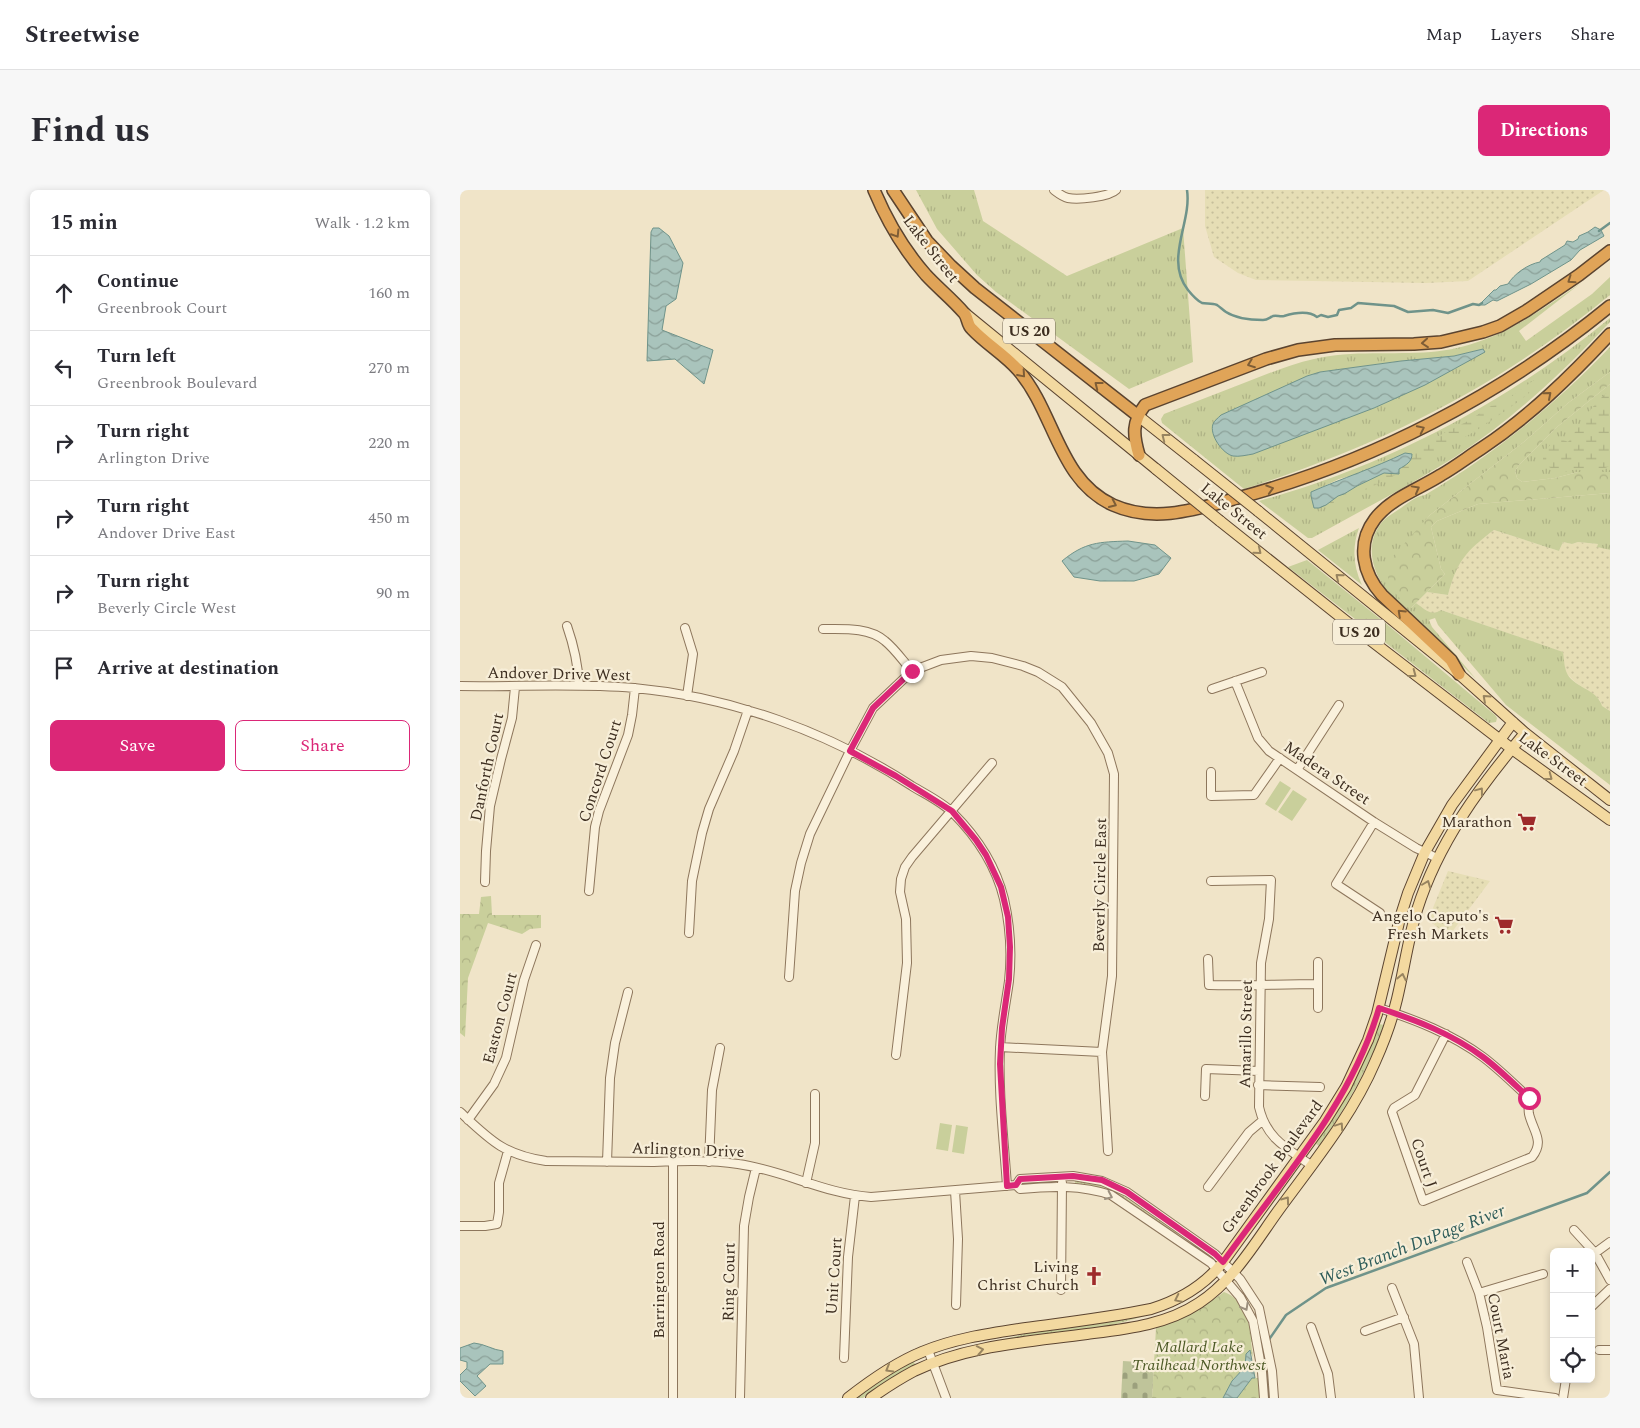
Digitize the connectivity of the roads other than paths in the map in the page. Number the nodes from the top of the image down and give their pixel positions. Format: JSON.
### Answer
{"nodes":[{"id":1,"x":874,"y":190,"type":"edge"},
{"id":2,"x":893,"y":190,"type":"edge"},
{"id":3,"x":1054,"y":190,"type":"edge"},
{"id":4,"x":1116,"y":190,"type":"edge"},
{"id":5,"x":1610,"y":251,"type":"edge"},
{"id":6,"x":1610,"y":306,"type":"edge"},
{"id":7,"x":966,"y":314,"type":"junction"},
{"id":8,"x":1610,"y":334,"type":"edge"},
{"id":9,"x":1137,"y":415,"type":"junction"},
{"id":10,"x":1138,"y":455,"type":"junction"},
{"id":11,"x":567,"y":626,"type":"dead end"},
{"id":12,"x":685,"y":628,"type":"dead end"},
{"id":13,"x":824,"y":628,"type":"dead end"},
{"id":14,"x":912,"y":671,"type":"junction"},
{"id":15,"x":1262,"y":672,"type":"dead end"},
{"id":16,"x":1459,"y":674,"type":"junction"},
{"id":17,"x":1235,"y":681,"type":"junction"},
{"id":18,"x":579,"y":685,"type":"junction"},
{"id":19,"x":460,"y":686,"type":"edge"},
{"id":20,"x":514,"y":687,"type":"junction"},
{"id":21,"x":635,"y":688,"type":"junction"},
{"id":22,"x":1212,"y":689,"type":"dead end"},
{"id":23,"x":687,"y":696,"type":"junction"},
{"id":24,"x":1339,"y":705,"type":"dead end"},
{"id":25,"x":748,"y":710,"type":"junction"},
{"id":26,"x":1513,"y":722,"type":"junction"},
{"id":27,"x":1525,"y":733,"type":"junction"},
{"id":28,"x":1500,"y":740,"type":"junction"},
{"id":29,"x":1512,"y":749,"type":"junction"},
{"id":30,"x":850,"y":751,"type":"junction"},
{"id":31,"x":1280,"y":758,"type":"junction"},
{"id":32,"x":992,"y":763,"type":"dead end"},
{"id":33,"x":1297,"y":770,"type":"junction"},
{"id":34,"x":1211,"y":772,"type":"dead end"},
{"id":35,"x":1610,"y":800,"type":"edge"},
{"id":36,"x":952,"y":811,"type":"junction"},
{"id":37,"x":1610,"y":820,"type":"edge"},
{"id":38,"x":1374,"y":822,"type":"junction"},
{"id":39,"x":1424,"y":852,"type":"junction"},
{"id":40,"x":1437,"y":858,"type":"junction"},
{"id":41,"x":1211,"y":881,"type":"dead end"},
{"id":42,"x":486,"y":882,"type":"dead end"},
{"id":43,"x":589,"y":891,"type":"dead end"},
{"id":44,"x":1380,"y":913,"type":"dead end"},
{"id":45,"x":689,"y":933,"type":"dead end"},
{"id":46,"x":536,"y":945,"type":"dead end"},
{"id":47,"x":1208,"y":959,"type":"dead end"},
{"id":48,"x":1318,"y":962,"type":"dead end"},
{"id":49,"x":789,"y":977,"type":"dead end"},
{"id":50,"x":1318,"y":984,"type":"junction"},
{"id":51,"x":1261,"y":986,"type":"junction"},
{"id":52,"x":628,"y":992,"type":"dead end"},
{"id":53,"x":1318,"y":1008,"type":"dead end"},
{"id":54,"x":1379,"y":1008,"type":"junction"},
{"id":55,"x":1393,"y":1013,"type":"junction"},
{"id":56,"x":1446,"y":1034,"type":"junction"},
{"id":57,"x":1000,"y":1047,"type":"junction"},
{"id":58,"x":720,"y":1048,"type":"dead end"},
{"id":59,"x":1102,"y":1052,"type":"junction"},
{"id":60,"x":896,"y":1055,"type":"dead end"},
{"id":61,"x":1259,"y":1071,"type":"junction"},
{"id":62,"x":1258,"y":1085,"type":"junction"},
{"id":63,"x":1320,"y":1087,"type":"dead end"},
{"id":64,"x":816,"y":1094,"type":"dead end"},
{"id":65,"x":1205,"y":1096,"type":"dead end"},
{"id":66,"x":460,"y":1112,"type":"edge"},
{"id":67,"x":468,"y":1120,"type":"junction"},
{"id":68,"x":1262,"y":1121,"type":"junction"},
{"id":69,"x":508,"y":1151,"type":"junction"},
{"id":70,"x":1108,"y":1151,"type":"dead end"},
{"id":71,"x":1299,"y":1157,"type":"junction"},
{"id":72,"x":607,"y":1162,"type":"junction"},
{"id":73,"x":673,"y":1162,"type":"junction"},
{"id":74,"x":709,"y":1162,"type":"junction"},
{"id":75,"x":1311,"y":1165,"type":"junction"},
{"id":76,"x":756,"y":1168,"type":"junction"},
{"id":77,"x":1062,"y":1176,"type":"junction"},
{"id":78,"x":806,"y":1183,"type":"junction"},
{"id":79,"x":1016,"y":1185,"type":"junction"},
{"id":80,"x":1007,"y":1186,"type":"junction"},
{"id":81,"x":1062,"y":1186,"type":"junction"},
{"id":82,"x":1208,"y":1187,"type":"dead end"},
{"id":83,"x":955,"y":1190,"type":"junction"},
{"id":84,"x":855,"y":1196,"type":"junction"},
{"id":85,"x":460,"y":1226,"type":"edge"},
{"id":86,"x":1574,"y":1230,"type":"dead end"},
{"id":87,"x":1610,"y":1242,"type":"edge"},
{"id":88,"x":1590,"y":1248,"type":"edge"},
{"id":89,"x":1595,"y":1253,"type":"joint"},
{"id":90,"x":1467,"y":1262,"type":"dead end"},
{"id":91,"x":1220,"y":1266,"type":"junction"},
{"id":92,"x":1543,"y":1274,"type":"dead end"},
{"id":93,"x":1230,"y":1276,"type":"junction"},
{"id":94,"x":1610,"y":1280,"type":"edge"},
{"id":95,"x":1392,"y":1288,"type":"dead end"},
{"id":96,"x":1610,"y":1289,"type":"edge"},
{"id":97,"x":1061,"y":1290,"type":"dead end"},
{"id":98,"x":1479,"y":1293,"type":"junction"},
{"id":99,"x":1595,"y":1303,"type":"edge"},
{"id":100,"x":956,"y":1305,"type":"dead end"},
{"id":101,"x":1404,"y":1317,"type":"junction"},
{"id":102,"x":1311,"y":1327,"type":"dead end"},
{"id":103,"x":1365,"y":1331,"type":"dead end"},
{"id":104,"x":928,"y":1350,"type":"junction"},
{"id":105,"x":1599,"y":1350,"type":"dead end"},
{"id":106,"x":1610,"y":1350,"type":"edge"},
{"id":107,"x":844,"y":1358,"type":"dead end"},
{"id":108,"x":933,"y":1363,"type":"junction"},
{"id":109,"x":1565,"y":1383,"type":"edge"},
{"id":110,"x":673,"y":1398,"type":"edge"},
{"id":111,"x":740,"y":1398,"type":"edge"},
{"id":112,"x":848,"y":1398,"type":"edge"},
{"id":113,"x":871,"y":1398,"type":"edge"},
{"id":114,"x":946,"y":1398,"type":"edge"},
{"id":115,"x":1264,"y":1398,"type":"edge"},
{"id":116,"x":1274,"y":1398,"type":"edge"},
{"id":117,"x":1331,"y":1398,"type":"edge"},
{"id":118,"x":1419,"y":1398,"type":"edge"},
{"id":119,"x":1555,"y":1398,"type":"edge"},
{"id":120,"x":1563,"y":1398,"type":"edge"}],
"edges":[{"from":1,"to":7,"type":"highway","name":"Lake Street","number":"US 20","one_way":true},
{"from":9,"to":2,"type":"highway","name":"Lake Street","number":"US 20","one_way":true},
{"from":3,"to":4,"type":"street"},
{"from":5,"to":9,"type":"highway","one_way":true},
{"from":7,"to":6,"type":"highway","one_way":true},
{"from":7,"to":10,"type":"main road","name":"Lake Street","number":"US 20"},
{"from":16,"to":8,"type":"highway","one_way":true},
{"from":9,"to":10,"type":"highway"},
{"from":16,"to":9,"type":"main road","name":"Lake Street","number":"US 20","one_way":true,"bridge":true},
{"from":10,"to":28,"type":"main road","name":"Lake Street","number":"US 20","one_way":true,"bridge":true},
{"from":11,"to":18,"type":"street"},
{"from":12,"to":23,"type":"street"},
{"from":13,"to":14,"type":"street"},
{"from":14,"to":30,"type":"street"},
{"from":14,"to":59,"type":"street","name":"Beverly Circle East"},
{"from":15,"to":17,"type":"street"},
{"from":26,"to":16,"type":"main road","name":"Lake Street","number":"US 20","one_way":true},
{"from":17,"to":22,"type":"street"},
{"from":17,"to":31,"type":"street","name":"Madera Street"},
{"from":18,"to":20,"type":"street","name":"Andover Drive West"},
{"from":18,"to":21,"type":"street","name":"Andover Drive West"},
{"from":19,"to":20,"type":"street","name":"Andover Drive West"},
{"from":20,"to":42,"type":"street","name":"Danforth Court"},
{"from":21,"to":23,"type":"street","name":"Andover Drive West"},
{"from":21,"to":43,"type":"street","name":"Concord Court"},
{"from":23,"to":25,"type":"street","name":"Andover Drive West"},
{"from":24,"to":33,"type":"street"},
{"from":25,"to":30,"type":"street","name":"Andover Drive West"},
{"from":25,"to":45,"type":"street"},
{"from":26,"to":27,"type":"main road","name":"Lake Street","number":"US 20"},
{"from":26,"to":28,"type":"main road","name":"Greenbrook Boulevard"},
{"from":27,"to":29,"type":"main road","name":"Greenbrook Boulevard"},
{"from":27,"to":35,"type":"main road","name":"Lake Street","number":"US 20"},
{"from":28,"to":29,"type":"main road","name":"Lake Street","number":"US 20"},
{"from":28,"to":39,"type":"main road","name":"Greenbrook Boulevard"},
{"from":29,"to":37,"type":"main road","name":"Lake Street","number":"US 20","one_way":true},
{"from":40,"to":29,"type":"main road","name":"Greenbrook Boulevard","one_way":true},
{"from":30,"to":36,"type":"street","name":"Andover Drive West"},
{"from":30,"to":49,"type":"street"},
{"from":31,"to":33,"type":"street","name":"Madera Street"},
{"from":31,"to":34,"type":"street"},
{"from":32,"to":36,"type":"street"},
{"from":33,"to":38,"type":"street","name":"Madera Street"},
{"from":36,"to":57,"type":"street","name":"Andover Drive West"},
{"from":36,"to":60,"type":"street"},
{"from":38,"to":39,"type":"street","name":"Madera Street"},
{"from":38,"to":44,"type":"street"},
{"from":39,"to":40,"type":"street","name":"Madera Street"},
{"from":39,"to":54,"type":"main road","name":"Greenbrook Boulevard"},
{"from":55,"to":40,"type":"main road","name":"Greenbrook Boulevard","one_way":true},
{"from":41,"to":51,"type":"street","name":"Amarillo Street"},
{"from":46,"to":67,"type":"street","name":"Easton Court"},
{"from":47,"to":51,"type":"street"},
{"from":48,"to":50,"type":"street"},
{"from":50,"to":51,"type":"street"},
{"from":50,"to":53,"type":"street"},
{"from":51,"to":61,"type":"street","name":"Amarillo Street"},
{"from":52,"to":72,"type":"street"},
{"from":54,"to":55,"type":"street"},
{"from":54,"to":71,"type":"main road","name":"Greenbrook Boulevard"},
{"from":55,"to":56,"type":"street"},
{"from":75,"to":55,"type":"main road","name":"Greenbrook Boulevard","one_way":true},
{"from":56,"to":56,"type":"street","name":"Court J"},
{"from":57,"to":59,"type":"street"},
{"from":57,"to":80,"type":"street","name":"Andover Drive West"},
{"from":58,"to":74,"type":"street"},
{"from":59,"to":70,"type":"street","name":"Beverly Circle East"},
{"from":61,"to":62,"type":"street","name":"Amarillo Street"},
{"from":61,"to":65,"type":"street"},
{"from":62,"to":63,"type":"street"},
{"from":62,"to":68,"type":"street","name":"Amarillo Street"},
{"from":64,"to":78,"type":"street"},
{"from":66,"to":67,"type":"street","name":"Arlington Drive"},
{"from":67,"to":69,"type":"street","name":"Arlington Drive"},
{"from":68,"to":71,"type":"street"},
{"from":68,"to":82,"type":"street"},
{"from":69,"to":72,"type":"street","name":"Arlington Drive"},
{"from":69,"to":85,"type":"street"},
{"from":71,"to":75,"type":"street"},
{"from":71,"to":91,"type":"main road","name":"Greenbrook Boulevard"},
{"from":72,"to":73,"type":"street","name":"Arlington Drive"},
{"from":73,"to":74,"type":"street","name":"Arlington Drive"},
{"from":73,"to":110,"type":"street","name":"Barrington Road"},
{"from":74,"to":76,"type":"street","name":"Arlington Drive"},
{"from":93,"to":75,"type":"main road","name":"Greenbrook Boulevard","one_way":true},
{"from":76,"to":78,"type":"street","name":"Arlington Drive"},
{"from":76,"to":111,"type":"street","name":"Ring Court"},
{"from":77,"to":79,"type":"street","name":"Arlington Drive"},
{"from":77,"to":81,"type":"street"},
{"from":77,"to":91,"type":"street","name":"Arlington Drive"},
{"from":78,"to":84,"type":"street","name":"Arlington Drive"},
{"from":79,"to":80,"type":"street","name":"Arlington Drive"},
{"from":79,"to":81,"type":"street","name":"Arlington Drive"},
{"from":80,"to":83,"type":"street","name":"Arlington Drive"},
{"from":81,"to":91,"type":"street","name":"Arlington Drive","one_way":true},
{"from":81,"to":97,"type":"street"},
{"from":83,"to":84,"type":"street","name":"Arlington Drive"},
{"from":83,"to":100,"type":"street"},
{"from":84,"to":107,"type":"street","name":"Unit Court"},
{"from":86,"to":88,"type":"street"},
{"from":87,"to":89,"type":"street"},
{"from":89,"to":94,"type":"street"},
{"from":90,"to":98,"type":"street","name":"Court Maria"},
{"from":91,"to":93,"type":"street","name":"Arlington Drive"},
{"from":91,"to":104,"type":"main road","name":"Greenbrook Boulevard","one_way":true},
{"from":92,"to":98,"type":"street"},
{"from":108,"to":93,"type":"main road","name":"Greenbrook Boulevard","one_way":true},
{"from":93,"to":115,"type":"street","one_way":true},
{"from":93,"to":116,"type":"street"},
{"from":95,"to":101,"type":"street"},
{"from":96,"to":99,"type":"street"},
{"from":98,"to":119,"type":"street","name":"Court Maria"},
{"from":101,"to":103,"type":"street"},
{"from":101,"to":118,"type":"street"},
{"from":102,"to":117,"type":"street"},
{"from":104,"to":108,"type":"street"},
{"from":104,"to":112,"type":"main road","name":"Greenbrook Boulevard","one_way":true},
{"from":105,"to":106,"type":"street"},
{"from":108,"to":113,"type":"main road","name":"Greenbrook Boulevard"},
{"from":108,"to":114,"type":"street"},
{"from":109,"to":120,"type":"street"}]}
